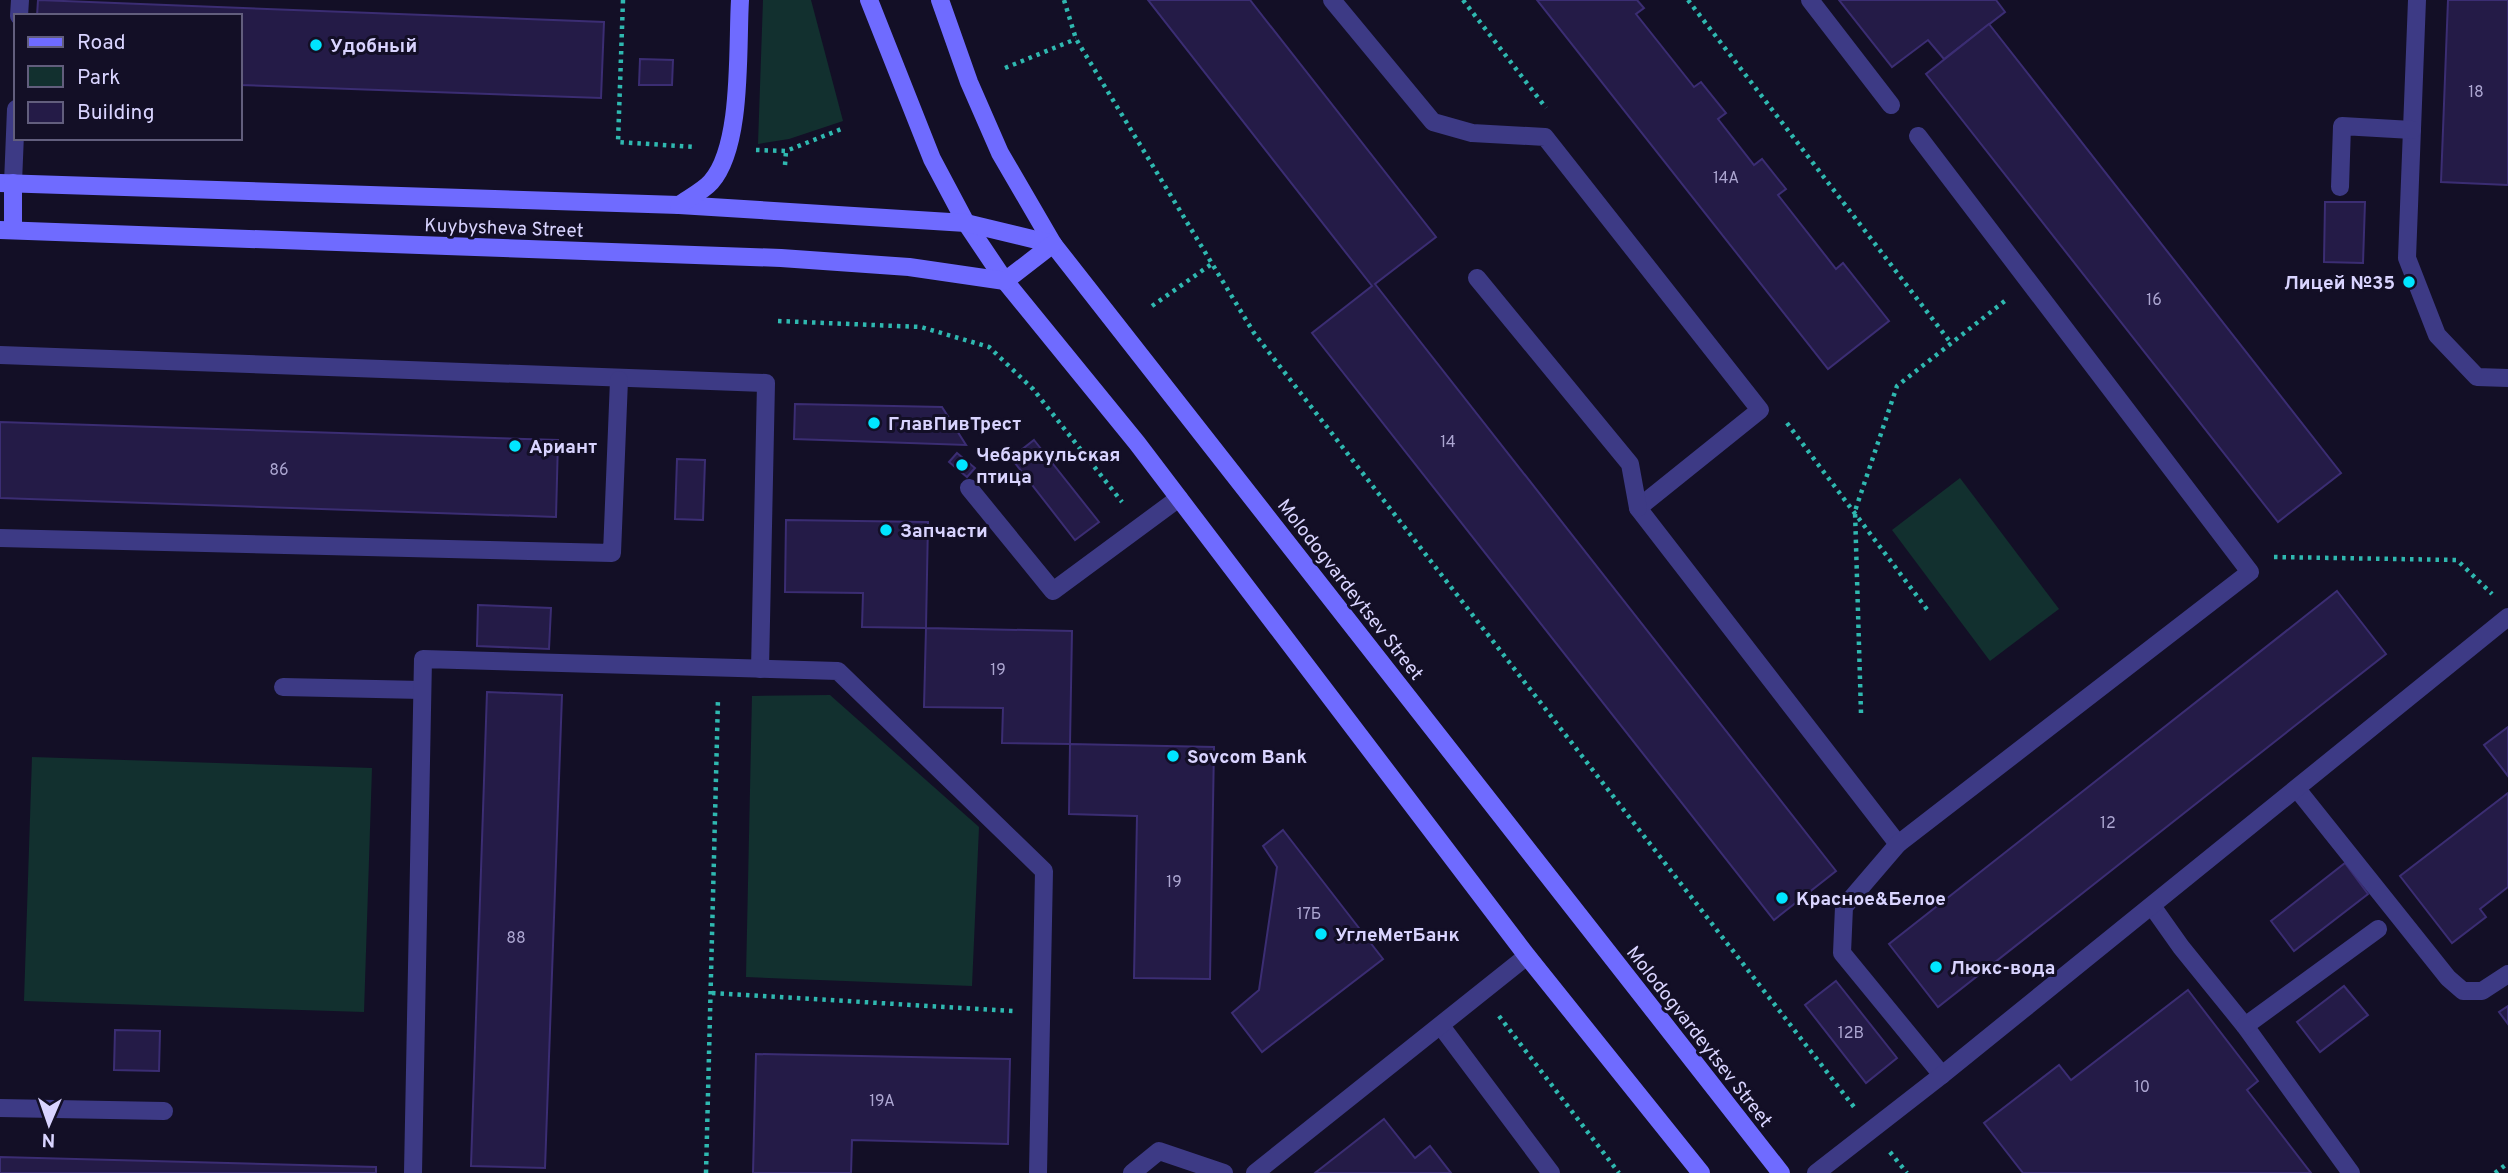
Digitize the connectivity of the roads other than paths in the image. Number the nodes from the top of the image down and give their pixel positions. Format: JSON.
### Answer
{"nodes":[{"id":1,"x":740,"y":0,"type":"edge"},
{"id":2,"x":869,"y":0,"type":"edge"},
{"id":3,"x":940,"y":0,"type":"edge"},
{"id":4,"x":1332,"y":0,"type":"edge"},
{"id":5,"x":1810,"y":0,"type":"edge"},
{"id":6,"x":2417,"y":0,"type":"edge"},
{"id":7,"x":1891,"y":105,"type":"dead end"},
{"id":8,"x":14,"y":125,"type":"edge"},
{"id":9,"x":2412,"y":130,"type":"junction"},
{"id":10,"x":1918,"y":136,"type":"dead end"},
{"id":11,"x":7,"y":183,"type":"edge"},
{"id":12,"x":2340,"y":187,"type":"dead end"},
{"id":13,"x":679,"y":205,"type":"junction"},
{"id":14,"x":966,"y":223,"type":"junction"},
{"id":15,"x":7,"y":230,"type":"edge"},
{"id":16,"x":1053,"y":244,"type":"junction"},
{"id":17,"x":1477,"y":278,"type":"dead end"},
{"id":18,"x":1005,"y":281,"type":"junction"},
{"id":19,"x":0,"y":355,"type":"edge"},
{"id":20,"x":2508,"y":379,"type":"edge"},
{"id":21,"x":619,"y":380,"type":"junction"},
{"id":22,"x":970,"y":488,"type":"dead end"},
{"id":23,"x":1179,"y":498,"type":"junction"},
{"id":24,"x":1638,"y":508,"type":"junction"},
{"id":25,"x":0,"y":538,"type":"edge"},
{"id":26,"x":2504,"y":609,"type":"edge"},
{"id":27,"x":760,"y":669,"type":"junction"},
{"id":28,"x":283,"y":687,"type":"dead end"},
{"id":29,"x":422,"y":690,"type":"junction"},
{"id":30,"x":2297,"y":789,"type":"junction"},
{"id":31,"x":1898,"y":844,"type":"junction"},
{"id":32,"x":2152,"y":906,"type":"junction"},
{"id":33,"x":2378,"y":929,"type":"dead end"},
{"id":34,"x":1527,"y":956,"type":"junction"},
{"id":35,"x":2508,"y":974,"type":"edge"},
{"id":36,"x":1441,"y":1026,"type":"junction"},
{"id":37,"x":2245,"y":1026,"type":"junction"},
{"id":38,"x":1942,"y":1075,"type":"junction"},
{"id":39,"x":0,"y":1108,"type":"edge"},
{"id":40,"x":164,"y":1111,"type":"dead end"},
{"id":41,"x":413,"y":1173,"type":"edge"},
{"id":42,"x":1038,"y":1173,"type":"edge"},
{"id":43,"x":1132,"y":1173,"type":"edge"},
{"id":44,"x":1224,"y":1173,"type":"edge"},
{"id":45,"x":1255,"y":1173,"type":"edge"},
{"id":46,"x":1551,"y":1173,"type":"edge"},
{"id":47,"x":1701,"y":1173,"type":"edge"},
{"id":48,"x":1781,"y":1173,"type":"edge"},
{"id":49,"x":1816,"y":1173,"type":"edge"},
{"id":50,"x":2351,"y":1173,"type":"edge"}],
"edges":[{"from":1,"to":13,"type":"main road"},
{"from":2,"to":14,"type":"main road"},
{"from":3,"to":16,"type":"main road","name":"Molodogvardeytsev Street"},
{"from":4,"to":24,"type":"lane"},
{"from":5,"to":7,"type":"lane"},
{"from":6,"to":9,"type":"lane"},
{"from":8,"to":11,"type":"lane"},
{"from":9,"to":12,"type":"lane"},
{"from":9,"to":20,"type":"lane"},
{"from":10,"to":31,"type":"lane"},
{"from":11,"to":13,"type":"main road","name":"Kuybysheva Street"},
{"from":11,"to":15,"type":"main road"},
{"from":13,"to":14,"type":"main road","name":"Kuybysheva Street"},
{"from":14,"to":16,"type":"main road","name":"Kuybysheva Street"},
{"from":14,"to":18,"type":"main road"},
{"from":15,"to":18,"type":"main road","name":"Kuybysheva Street"},
{"from":16,"to":18,"type":"main road"},
{"from":16,"to":48,"type":"main road","name":"Molodogvardeytsev Street"},
{"from":17,"to":24,"type":"lane"},
{"from":18,"to":23,"type":"main road"},
{"from":19,"to":21,"type":"lane"},
{"from":21,"to":25,"type":"lane"},
{"from":21,"to":27,"type":"lane"},
{"from":22,"to":23,"type":"lane"},
{"from":23,"to":34,"type":"main road"},
{"from":24,"to":31,"type":"lane"},
{"from":26,"to":30,"type":"lane"},
{"from":27,"to":29,"type":"lane"},
{"from":27,"to":42,"type":"lane"},
{"from":28,"to":29,"type":"lane"},
{"from":29,"to":41,"type":"lane"},
{"from":30,"to":32,"type":"lane"},
{"from":30,"to":35,"type":"lane"},
{"from":31,"to":38,"type":"lane"},
{"from":32,"to":37,"type":"lane"},
{"from":32,"to":38,"type":"lane"},
{"from":33,"to":37,"type":"lane"},
{"from":34,"to":36,"type":"lane"},
{"from":34,"to":47,"type":"main road"},
{"from":36,"to":45,"type":"lane"},
{"from":36,"to":46,"type":"lane"},
{"from":37,"to":50,"type":"lane"},
{"from":38,"to":49,"type":"lane"},
{"from":39,"to":40,"type":"lane"},
{"from":43,"to":44,"type":"lane"}]}
